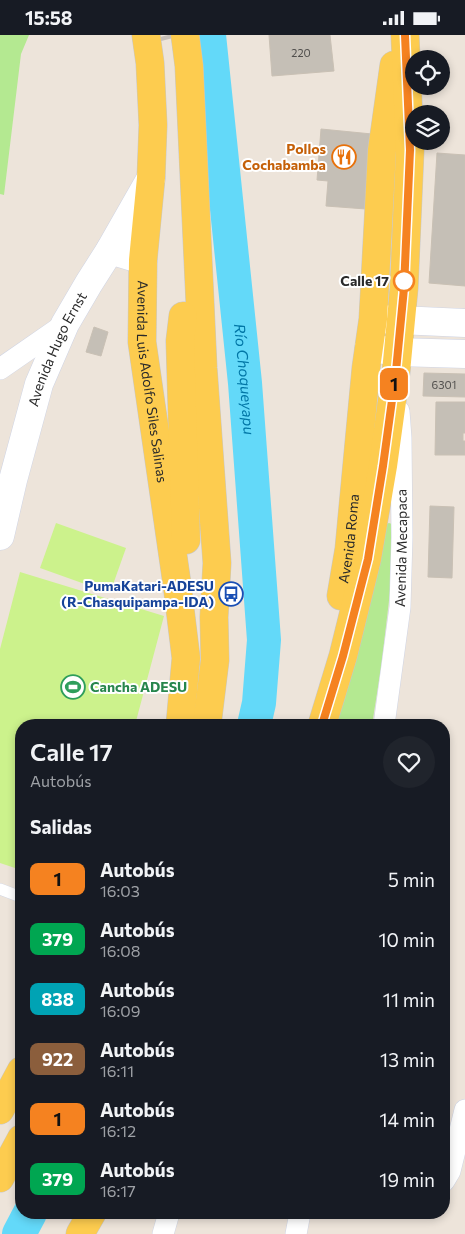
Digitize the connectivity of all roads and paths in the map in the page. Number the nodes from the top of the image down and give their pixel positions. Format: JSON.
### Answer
{"nodes":[{"id":1,"x":399,"y":35,"type":"edge"},
{"id":2,"x":405,"y":35,"type":"edge"},
{"id":3,"x":167,"y":36,"type":"edge"},
{"id":4,"x":150,"y":178,"type":"junction"},
{"id":5,"x":110,"y":250,"type":"junction"},
{"id":6,"x":143,"y":260,"type":"junction"},
{"id":7,"x":183,"y":316,"type":"junction"},
{"id":8,"x":373,"y":319,"type":"junction"},
{"id":9,"x":401,"y":320,"type":"junction"},
{"id":10,"x":465,"y":323,"type":"edge"},
{"id":11,"x":65,"y":325,"type":"junction"},
{"id":12,"x":369,"y":348,"type":"junction"},
{"id":13,"x":465,"y":354,"type":"edge"},
{"id":14,"x":397,"y":362,"type":"junction"},
{"id":15,"x":0,"y":369,"type":"edge"},
{"id":16,"x":0,"y":536,"type":"edge"},
{"id":17,"x":214,"y":617,"type":"junction"},
{"id":18,"x":186,"y":658,"type":"junction"},
{"id":19,"x":181,"y":719,"type":"edge"},
{"id":20,"x":208,"y":719,"type":"edge"},
{"id":21,"x":306,"y":719,"type":"edge"},
{"id":22,"x":324,"y":719,"type":"edge"},
{"id":23,"x":385,"y":719,"type":"edge"},
{"id":24,"x":0,"y":889,"type":"edge"},
{"id":25,"x":15,"y":895,"type":"edge"},
{"id":26,"x":15,"y":1082,"type":"edge"},
{"id":27,"x":465,"y":1109,"type":"edge"},
{"id":28,"x":0,"y":1110,"type":"edge"},
{"id":29,"x":15,"y":1150,"type":"edge"},
{"id":30,"x":450,"y":1171,"type":"edge"},
{"id":31,"x":0,"y":1178,"type":"edge"},
{"id":32,"x":72,"y":1219,"type":"edge"},
{"id":33,"x":89,"y":1219,"type":"edge"},
{"id":34,"x":167,"y":1219,"type":"edge"},
{"id":35,"x":299,"y":1219,"type":"edge"},
{"id":36,"x":63,"y":1234,"type":"edge"},
{"id":37,"x":80,"y":1234,"type":"edge"},
{"id":38,"x":163,"y":1234,"type":"edge"},
{"id":39,"x":296,"y":1234,"type":"edge"}],
"edges":[{"from":1,"to":8,"type":"main road","name":"Avenida Roma"},
{"from":2,"to":9,"type":"main road","name":"Avenida Roma"},
{"from":3,"to":4,"type":"main road","name":"Avenida Luis Adolfo Siles Salinas"},
{"from":3,"to":7,"type":"main road"},
{"from":3,"to":17,"type":"main road"},
{"from":4,"to":5,"type":"street","name":"Avenida Hugo Ernst"},
{"from":4,"to":6,"type":"main road","name":"Avenida Luis Adolfo Siles Salinas"},
{"from":5,"to":6,"type":"street"},
{"from":5,"to":11,"type":"street","name":"Avenida Hugo Ernst"},
{"from":6,"to":18,"type":"main road","name":"Avenida Luis Adolfo Siles Salinas"},
{"from":7,"to":17,"type":"main road"},
{"from":7,"to":18,"type":"main road"},
{"from":8,"to":9,"type":"street"},
{"from":8,"to":12,"type":"main road","name":"Avenida Roma"},
{"from":9,"to":10,"type":"street"},
{"from":9,"to":14,"type":"main road","name":"Avenida Roma"},
{"from":11,"to":15,"type":"street"},
{"from":11,"to":16,"type":"street","name":"Avenida Hugo Ernst"},
{"from":12,"to":14,"type":"street"},
{"from":12,"to":21,"type":"main road","name":"Avenida Roma"},
{"from":13,"to":14,"type":"street"},
{"from":14,"to":22,"type":"main road","name":"Avenida Roma"},
{"from":14,"to":23,"type":"street","name":"Avenida Mecapaca"},
{"from":17,"to":20,"type":"main road"},
{"from":18,"to":19,"type":"main road","name":"Avenida Luis Adolfo Siles Salinas"},
{"from":24,"to":25,"type":"lane"},
{"from":26,"to":28,"type":"main road"},
{"from":27,"to":30,"type":"street"},
{"from":29,"to":31,"type":"main road"},
{"from":32,"to":36,"type":"main road"},
{"from":33,"to":37,"type":"main road"},
{"from":34,"to":38,"type":"street"},
{"from":35,"to":39,"type":"street"}]}
